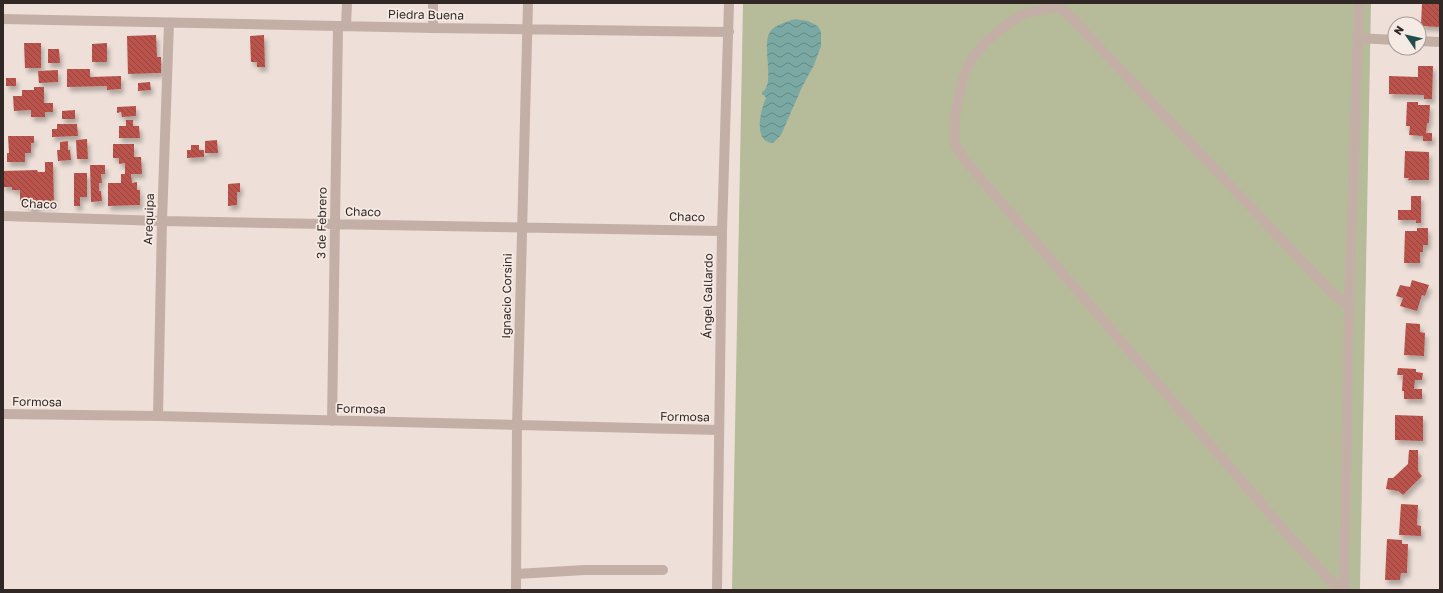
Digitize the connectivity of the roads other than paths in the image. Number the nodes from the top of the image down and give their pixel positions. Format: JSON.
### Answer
{"nodes":[{"id":1,"x":346,"y":3,"type":"edge"},
{"id":2,"x":433,"y":3,"type":"edge"},
{"id":3,"x":528,"y":3,"type":"edge"},
{"id":4,"x":729,"y":3,"type":"edge"},
{"id":5,"x":1359,"y":3,"type":"edge"},
{"id":6,"x":3,"y":18,"type":"edge"},
{"id":7,"x":169,"y":23,"type":"junction"},
{"id":8,"x":342,"y":26,"type":"junction"},
{"id":9,"x":433,"y":28,"type":"junction"},
{"id":10,"x":527,"y":29,"type":"junction"},
{"id":11,"x":729,"y":32,"type":"junction"},
{"id":12,"x":1357,"y":38,"type":"junction"},
{"id":13,"x":1387,"y":40,"type":"edge"},
{"id":14,"x":1427,"y":41,"type":"edge"},
{"id":15,"x":1440,"y":42,"type":"edge"},
{"id":16,"x":3,"y":216,"type":"edge"},
{"id":17,"x":162,"y":222,"type":"junction"},
{"id":18,"x":335,"y":224,"type":"junction"},
{"id":19,"x":522,"y":228,"type":"junction"},
{"id":20,"x":722,"y":230,"type":"junction"},
{"id":21,"x":1350,"y":306,"type":"junction"},
{"id":22,"x":3,"y":414,"type":"edge"},
{"id":23,"x":158,"y":416,"type":"junction"},
{"id":24,"x":332,"y":422,"type":"junction"},
{"id":25,"x":517,"y":426,"type":"junction"},
{"id":26,"x":719,"y":430,"type":"junction"},
{"id":27,"x":663,"y":570,"type":"dead end"},
{"id":28,"x":516,"y":574,"type":"junction"},
{"id":29,"x":516,"y":590,"type":"edge"},
{"id":30,"x":717,"y":590,"type":"edge"},
{"id":31,"x":1339,"y":590,"type":"edge"},
{"id":32,"x":1344,"y":590,"type":"edge"}],
"edges":[{"from":1,"to":8,"type":"street","name":"3 de Febrero"},
{"from":2,"to":9,"type":"street"},
{"from":3,"to":10,"type":"street","name":"Ignacio Corsini"},
{"from":4,"to":11,"type":"street","name":"Ángel Gallardo"},
{"from":5,"to":12,"type":"street"},
{"from":6,"to":7,"type":"street","name":"Piedra Buena"},
{"from":7,"to":8,"type":"street","name":"Piedra Buena"},
{"from":7,"to":17,"type":"street","name":"Arequipa"},
{"from":8,"to":9,"type":"street","name":"Piedra Buena"},
{"from":8,"to":18,"type":"street","name":"3 de Febrero"},
{"from":9,"to":10,"type":"street","name":"Piedra Buena"},
{"from":10,"to":11,"type":"street","name":"Piedra Buena"},
{"from":10,"to":19,"type":"street","name":"Ignacio Corsini"},
{"from":11,"to":20,"type":"street","name":"Ángel Gallardo"},
{"from":12,"to":13,"type":"street"},
{"from":12,"to":21,"type":"street"},
{"from":14,"to":15,"type":"street"},
{"from":16,"to":17,"type":"street","name":"Chaco"},
{"from":17,"to":18,"type":"street","name":"Chaco"},
{"from":17,"to":23,"type":"street","name":"Arequipa"},
{"from":18,"to":19,"type":"street","name":"Chaco"},
{"from":18,"to":24,"type":"street","name":"3 de Febrero"},
{"from":19,"to":20,"type":"street","name":"Chaco"},
{"from":19,"to":25,"type":"street","name":"Ignacio Corsini"},
{"from":20,"to":26,"type":"street","name":"Ángel Gallardo"},
{"from":21,"to":31,"type":"street"},
{"from":21,"to":32,"type":"street"},
{"from":22,"to":23,"type":"street","name":"Formosa"},
{"from":23,"to":24,"type":"street","name":"Formosa"},
{"from":24,"to":25,"type":"street","name":"Formosa"},
{"from":25,"to":26,"type":"street","name":"Formosa"},
{"from":25,"to":28,"type":"street","name":"Ignacio Corsini"},
{"from":26,"to":30,"type":"street","name":"Ángel Gallardo"},
{"from":27,"to":28,"type":"street"},
{"from":28,"to":29,"type":"street","name":"Ignacio Corsini"}]}
